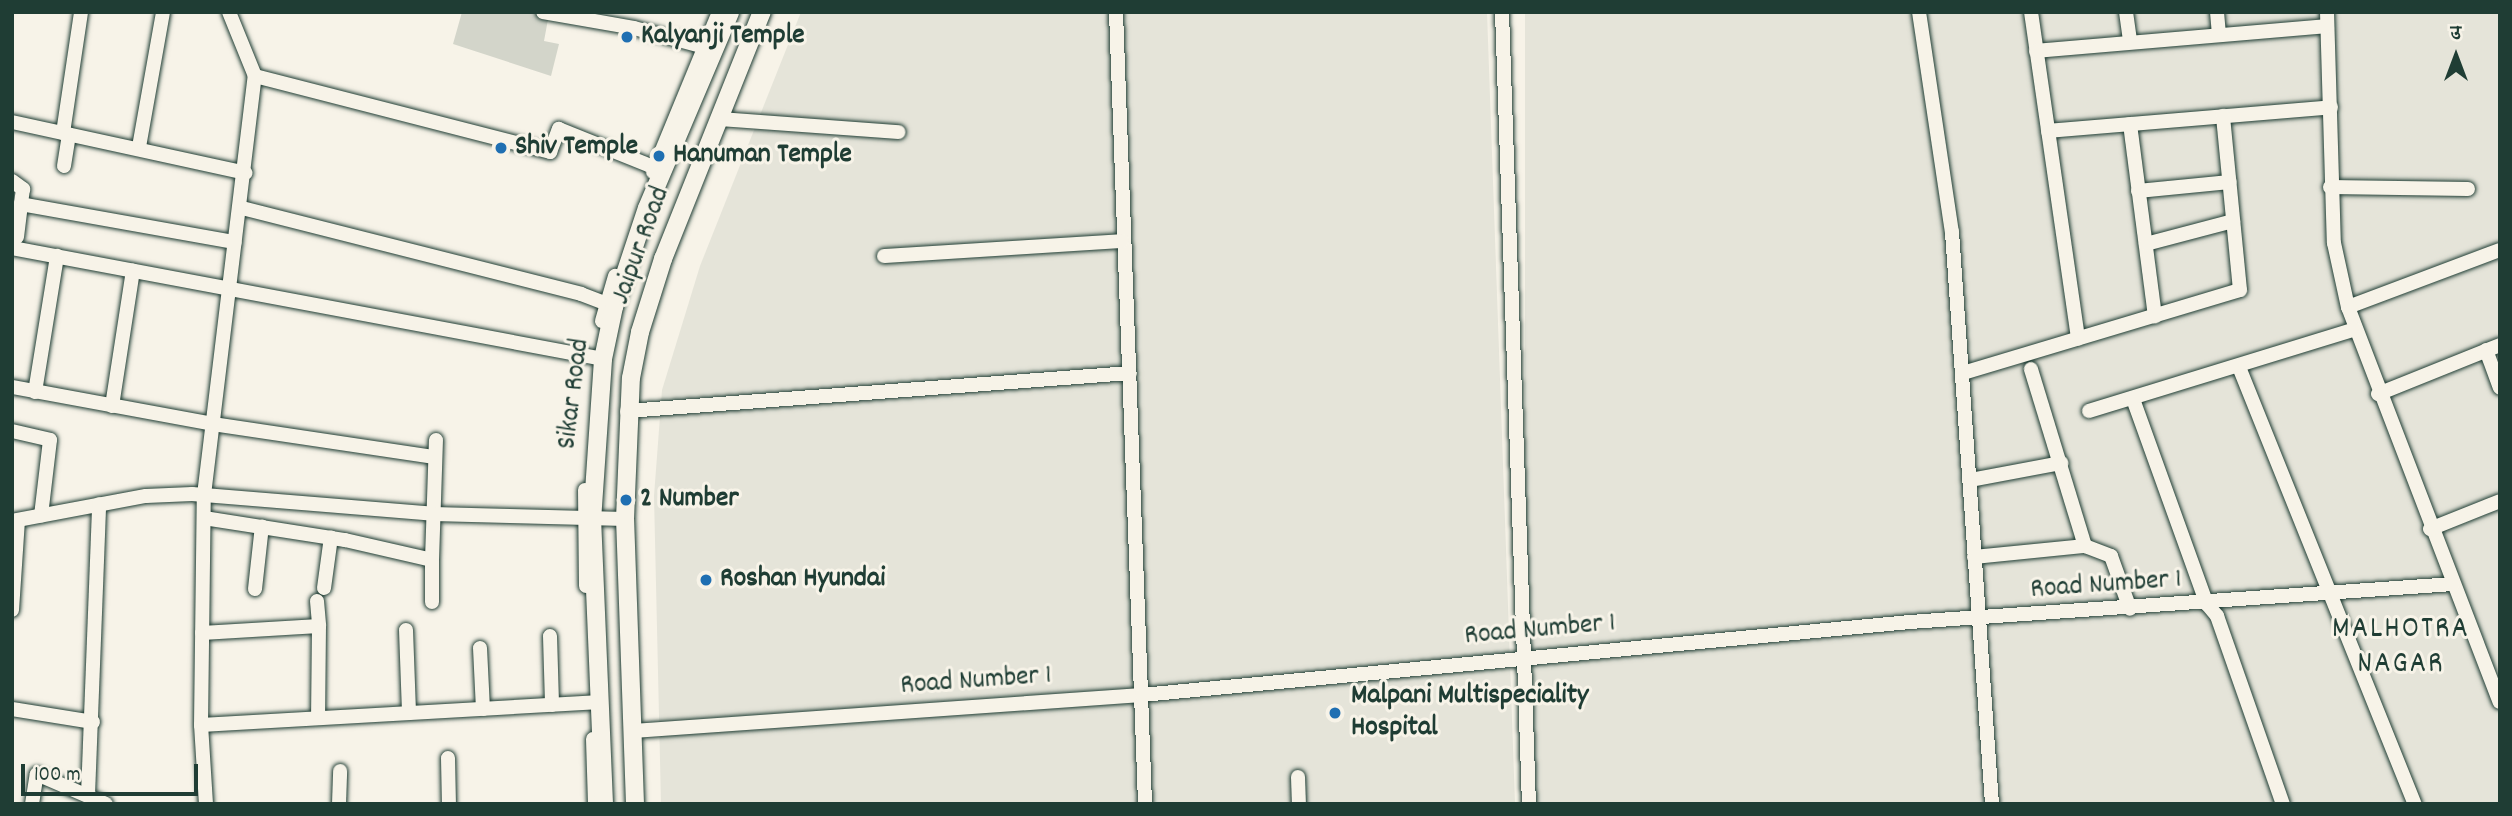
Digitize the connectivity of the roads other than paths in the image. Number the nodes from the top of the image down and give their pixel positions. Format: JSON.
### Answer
{"nodes":[{"id":1,"x":81,"y":12,"type":"edge"},
{"id":2,"x":163,"y":12,"type":"edge"},
{"id":3,"x":229,"y":12,"type":"edge"},
{"id":4,"x":543,"y":12,"type":"edge"},
{"id":5,"x":719,"y":12,"type":"edge"},
{"id":6,"x":730,"y":12,"type":"edge"},
{"id":7,"x":762,"y":12,"type":"edge"},
{"id":8,"x":1116,"y":12,"type":"edge"},
{"id":9,"x":1502,"y":12,"type":"edge"},
{"id":10,"x":1919,"y":12,"type":"edge"},
{"id":11,"x":2031,"y":12,"type":"edge"},
{"id":12,"x":2126,"y":12,"type":"edge"},
{"id":13,"x":2217,"y":12,"type":"edge"},
{"id":14,"x":575,"y":14,"type":"edge"},
{"id":15,"x":2327,"y":19,"type":"edge"},
{"id":16,"x":2219,"y":35,"type":"junction"},
{"id":17,"x":2130,"y":42,"type":"junction"},
{"id":18,"x":708,"y":48,"type":"junction"},
{"id":19,"x":2036,"y":51,"type":"junction"},
{"id":20,"x":256,"y":76,"type":"junction"},
{"id":21,"x":2331,"y":107,"type":"junction"},
{"id":22,"x":2223,"y":116,"type":"junction"},
{"id":23,"x":720,"y":119,"type":"junction"},
{"id":24,"x":12,"y":122,"type":"edge"},
{"id":25,"x":2130,"y":124,"type":"junction"},
{"id":26,"x":2048,"y":131,"type":"junction"},
{"id":27,"x":900,"y":132,"type":"dead end"},
{"id":28,"x":66,"y":134,"type":"junction"},
{"id":29,"x":139,"y":147,"type":"junction"},
{"id":30,"x":65,"y":166,"type":"dead end"},
{"id":31,"x":659,"y":168,"type":"junction"},
{"id":32,"x":245,"y":173,"type":"junction"},
{"id":33,"x":12,"y":181,"type":"edge"},
{"id":34,"x":2230,"y":182,"type":"junction"},
{"id":35,"x":2330,"y":187,"type":"junction"},
{"id":36,"x":2468,"y":189,"type":"dead end"},
{"id":37,"x":2138,"y":191,"type":"junction"},
{"id":38,"x":22,"y":204,"type":"junction"},
{"id":39,"x":242,"y":208,"type":"junction"},
{"id":40,"x":2233,"y":221,"type":"junction"},
{"id":41,"x":1122,"y":241,"type":"junction"},
{"id":42,"x":15,"y":242,"type":"edge"},
{"id":43,"x":235,"y":242,"type":"junction"},
{"id":44,"x":2146,"y":244,"type":"junction"},
{"id":45,"x":2500,"y":250,"type":"edge"},
{"id":46,"x":57,"y":256,"type":"junction"},
{"id":47,"x":884,"y":256,"type":"dead end"},
{"id":48,"x":133,"y":271,"type":"junction"},
{"id":49,"x":226,"y":288,"type":"junction"},
{"id":50,"x":610,"y":305,"type":"junction"},
{"id":51,"x":2348,"y":307,"type":"junction"},
{"id":52,"x":2155,"y":316,"type":"junction"},
{"id":53,"x":2355,"y":329,"type":"junction"},
{"id":54,"x":2078,"y":339,"type":"junction"},
{"id":55,"x":2493,"y":347,"type":"edge"},
{"id":56,"x":599,"y":359,"type":"junction"},
{"id":57,"x":2239,"y":367,"type":"junction"},
{"id":58,"x":2031,"y":369,"type":"dead end"},
{"id":59,"x":1130,"y":373,"type":"junction"},
{"id":60,"x":1963,"y":373,"type":"junction"},
{"id":61,"x":12,"y":387,"type":"edge"},
{"id":62,"x":2500,"y":388,"type":"edge"},
{"id":63,"x":35,"y":392,"type":"junction"},
{"id":64,"x":2378,"y":394,"type":"junction"},
{"id":65,"x":2133,"y":399,"type":"junction"},
{"id":66,"x":112,"y":406,"type":"junction"},
{"id":67,"x":627,"y":411,"type":"junction"},
{"id":68,"x":2089,"y":411,"type":"dead end"},
{"id":69,"x":213,"y":424,"type":"junction"},
{"id":70,"x":12,"y":431,"type":"edge"},
{"id":71,"x":436,"y":440,"type":"dead end"},
{"id":72,"x":435,"y":457,"type":"junction"},
{"id":73,"x":2061,"y":463,"type":"junction"},
{"id":74,"x":1970,"y":480,"type":"junction"},
{"id":75,"x":204,"y":495,"type":"junction"},
{"id":76,"x":2500,"y":501,"type":"edge"},
{"id":77,"x":99,"y":504,"type":"junction"},
{"id":78,"x":41,"y":514,"type":"junction"},
{"id":79,"x":433,"y":514,"type":"junction"},
{"id":80,"x":204,"y":518,"type":"junction"},
{"id":81,"x":625,"y":519,"type":"junction"},
{"id":82,"x":15,"y":521,"type":"edge"},
{"id":83,"x":588,"y":521,"type":"junction"},
{"id":84,"x":262,"y":526,"type":"junction"},
{"id":85,"x":2430,"y":529,"type":"junction"},
{"id":86,"x":331,"y":537,"type":"junction"},
{"id":87,"x":2085,"y":546,"type":"junction"},
{"id":88,"x":1974,"y":557,"type":"junction"},
{"id":89,"x":432,"y":560,"type":"junction"},
{"id":90,"x":2453,"y":584,"type":"junction"},
{"id":91,"x":255,"y":589,"type":"dead end"},
{"id":92,"x":2327,"y":593,"type":"junction"},
{"id":93,"x":432,"y":602,"type":"dead end"},
{"id":94,"x":2207,"y":604,"type":"junction"},
{"id":95,"x":2130,"y":609,"type":"junction"},
{"id":96,"x":12,"y":610,"type":"edge"},
{"id":97,"x":1977,"y":618,"type":"junction"},
{"id":98,"x":319,"y":626,"type":"junction"},
{"id":99,"x":406,"y":630,"type":"dead end"},
{"id":100,"x":202,"y":633,"type":"junction"},
{"id":101,"x":550,"y":636,"type":"dead end"},
{"id":102,"x":480,"y":648,"type":"dead end"},
{"id":103,"x":1524,"y":657,"type":"junction"},
{"id":104,"x":1142,"y":695,"type":"junction"},
{"id":105,"x":596,"y":702,"type":"junction"},
{"id":106,"x":2500,"y":702,"type":"edge"},
{"id":107,"x":552,"y":705,"type":"junction"},
{"id":108,"x":12,"y":709,"type":"edge"},
{"id":109,"x":483,"y":709,"type":"junction"},
{"id":110,"x":409,"y":713,"type":"junction"},
{"id":111,"x":318,"y":718,"type":"junction"},
{"id":112,"x":93,"y":722,"type":"junction"},
{"id":113,"x":201,"y":724,"type":"junction"},
{"id":114,"x":633,"y":731,"type":"junction"},
{"id":115,"x":448,"y":758,"type":"dead end"},
{"id":116,"x":340,"y":771,"type":"dead end"},
{"id":117,"x":1298,"y":777,"type":"dead end"},
{"id":118,"x":88,"y":795,"type":"junction"},
{"id":119,"x":32,"y":804,"type":"edge"},
{"id":120,"x":106,"y":804,"type":"edge"},
{"id":121,"x":206,"y":804,"type":"edge"},
{"id":122,"x":339,"y":804,"type":"edge"},
{"id":123,"x":449,"y":804,"type":"edge"},
{"id":124,"x":595,"y":804,"type":"edge"},
{"id":125,"x":604,"y":804,"type":"edge"},
{"id":126,"x":635,"y":804,"type":"edge"},
{"id":127,"x":1145,"y":804,"type":"edge"},
{"id":128,"x":1299,"y":804,"type":"edge"},
{"id":129,"x":1529,"y":804,"type":"edge"},
{"id":130,"x":1992,"y":804,"type":"edge"},
{"id":131,"x":2283,"y":804,"type":"edge"},
{"id":132,"x":2415,"y":804,"type":"edge"}],
"edges":[{"from":1,"to":28,"type":"street"},
{"from":2,"to":29,"type":"street"},
{"from":3,"to":20,"type":"street"},
{"from":4,"to":14,"type":"street"},
{"from":5,"to":18,"type":"street"},
{"from":6,"to":18,"type":"main road","name":"Sikar Road"},
{"from":7,"to":23,"type":"main road","name":"Jaipur Road"},
{"from":8,"to":41,"type":"street"},
{"from":9,"to":103,"type":"street"},
{"from":10,"to":60,"type":"street"},
{"from":11,"to":19,"type":"street"},
{"from":12,"to":17,"type":"street"},
{"from":13,"to":16,"type":"street"},
{"from":14,"to":18,"type":"street"},
{"from":15,"to":16,"type":"street"},
{"from":15,"to":21,"type":"street"},
{"from":16,"to":17,"type":"street"},
{"from":17,"to":19,"type":"street"},
{"from":18,"to":31,"type":"main road","name":"Sikar Road"},
{"from":19,"to":26,"type":"street"},
{"from":20,"to":31,"type":"street"},
{"from":20,"to":32,"type":"street"},
{"from":21,"to":22,"type":"street"},
{"from":21,"to":35,"type":"street"},
{"from":22,"to":25,"type":"street"},
{"from":22,"to":34,"type":"street"},
{"from":23,"to":27,"type":"street"},
{"from":23,"to":67,"type":"main road","name":"Jaipur Road"},
{"from":24,"to":28,"type":"street"},
{"from":25,"to":26,"type":"street"},
{"from":25,"to":37,"type":"street"},
{"from":26,"to":54,"type":"street"},
{"from":28,"to":29,"type":"street"},
{"from":28,"to":30,"type":"street"},
{"from":29,"to":32,"type":"street"},
{"from":31,"to":50,"type":"main road","name":"Sikar Road"},
{"from":32,"to":39,"type":"street"},
{"from":33,"to":38,"type":"street"},
{"from":34,"to":37,"type":"street"},
{"from":34,"to":40,"type":"street"},
{"from":35,"to":36,"type":"street"},
{"from":35,"to":51,"type":"street"},
{"from":37,"to":44,"type":"street"},
{"from":38,"to":42,"type":"street"},
{"from":38,"to":43,"type":"street"},
{"from":39,"to":43,"type":"street"},
{"from":39,"to":50,"type":"street"},
{"from":40,"to":44,"type":"street"},
{"from":40,"to":52,"type":"street"},
{"from":41,"to":47,"type":"street"},
{"from":41,"to":59,"type":"street"},
{"from":42,"to":46,"type":"street"},
{"from":43,"to":49,"type":"street"},
{"from":44,"to":52,"type":"street"},
{"from":45,"to":51,"type":"street"},
{"from":46,"to":48,"type":"street"},
{"from":46,"to":63,"type":"street"},
{"from":48,"to":49,"type":"street"},
{"from":48,"to":66,"type":"street"},
{"from":49,"to":56,"type":"street"},
{"from":49,"to":69,"type":"street"},
{"from":50,"to":56,"type":"main road","name":"Sikar Road"},
{"from":51,"to":53,"type":"street"},
{"from":52,"to":54,"type":"street"},
{"from":53,"to":57,"type":"street"},
{"from":53,"to":64,"type":"street"},
{"from":54,"to":60,"type":"street"},
{"from":55,"to":62,"type":"street"},
{"from":55,"to":64,"type":"street"},
{"from":56,"to":83,"type":"main road","name":"Sikar Road"},
{"from":57,"to":65,"type":"street"},
{"from":57,"to":92,"type":"street"},
{"from":58,"to":73,"type":"street"},
{"from":59,"to":67,"type":"street"},
{"from":59,"to":104,"type":"street"},
{"from":60,"to":74,"type":"street"},
{"from":61,"to":63,"type":"street"},
{"from":63,"to":66,"type":"street"},
{"from":64,"to":85,"type":"street"},
{"from":65,"to":68,"type":"street"},
{"from":65,"to":94,"type":"street"},
{"from":66,"to":69,"type":"street"},
{"from":67,"to":81,"type":"main road","name":"Jaipur Road"},
{"from":69,"to":72,"type":"street"},
{"from":69,"to":75,"type":"street"},
{"from":70,"to":78,"type":"street"},
{"from":71,"to":72,"type":"street"},
{"from":72,"to":79,"type":"street"},
{"from":73,"to":74,"type":"street"},
{"from":73,"to":87,"type":"street"},
{"from":74,"to":88,"type":"street"},
{"from":75,"to":77,"type":"street"},
{"from":75,"to":79,"type":"street"},
{"from":75,"to":80,"type":"street"},
{"from":76,"to":85,"type":"street"},
{"from":77,"to":78,"type":"street"},
{"from":77,"to":112,"type":"street"},
{"from":78,"to":82,"type":"street"},
{"from":79,"to":83,"type":"street"},
{"from":79,"to":89,"type":"street"},
{"from":80,"to":84,"type":"street"},
{"from":80,"to":100,"type":"street"},
{"from":81,"to":83,"type":"street"},
{"from":81,"to":114,"type":"main road","name":"Jaipur Road"},
{"from":82,"to":96,"type":"street"},
{"from":83,"to":105,"type":"main road","name":"Sikar Road"},
{"from":84,"to":86,"type":"street"},
{"from":84,"to":91,"type":"street"},
{"from":85,"to":90,"type":"street"},
{"from":86,"to":89,"type":"street"},
{"from":86,"to":98,"type":"street"},
{"from":87,"to":88,"type":"street"},
{"from":87,"to":95,"type":"street"},
{"from":88,"to":97,"type":"street"},
{"from":89,"to":93,"type":"street"},
{"from":90,"to":92,"type":"street","name":"Road Number 1"},
{"from":90,"to":106,"type":"street"},
{"from":92,"to":94,"type":"street","name":"Road Number 1"},
{"from":92,"to":132,"type":"street"},
{"from":94,"to":95,"type":"street","name":"Road Number 1"},
{"from":94,"to":131,"type":"street"},
{"from":95,"to":97,"type":"street","name":"Road Number 1"},
{"from":97,"to":103,"type":"street","name":"Road Number 1"},
{"from":97,"to":130,"type":"street"},
{"from":98,"to":100,"type":"street"},
{"from":98,"to":111,"type":"street"},
{"from":99,"to":110,"type":"street"},
{"from":100,"to":113,"type":"street"},
{"from":101,"to":107,"type":"street"},
{"from":102,"to":109,"type":"street"},
{"from":103,"to":104,"type":"street","name":"Road Number 1"},
{"from":103,"to":129,"type":"street"},
{"from":104,"to":114,"type":"street","name":"Road Number 1"},
{"from":104,"to":127,"type":"street"},
{"from":105,"to":107,"type":"street"},
{"from":105,"to":124,"type":"street"},
{"from":105,"to":125,"type":"main road","name":"Sikar Road"},
{"from":107,"to":109,"type":"street"},
{"from":108,"to":112,"type":"street"},
{"from":109,"to":110,"type":"street"},
{"from":110,"to":111,"type":"street"},
{"from":111,"to":113,"type":"street"},
{"from":112,"to":118,"type":"street"},
{"from":113,"to":121,"type":"street"},
{"from":114,"to":126,"type":"main road","name":"Jaipur Road"},
{"from":115,"to":123,"type":"street"},
{"from":116,"to":122,"type":"street"},
{"from":117,"to":128,"type":"street"},
{"from":118,"to":119,"type":"street"},
{"from":118,"to":120,"type":"street"}]}
